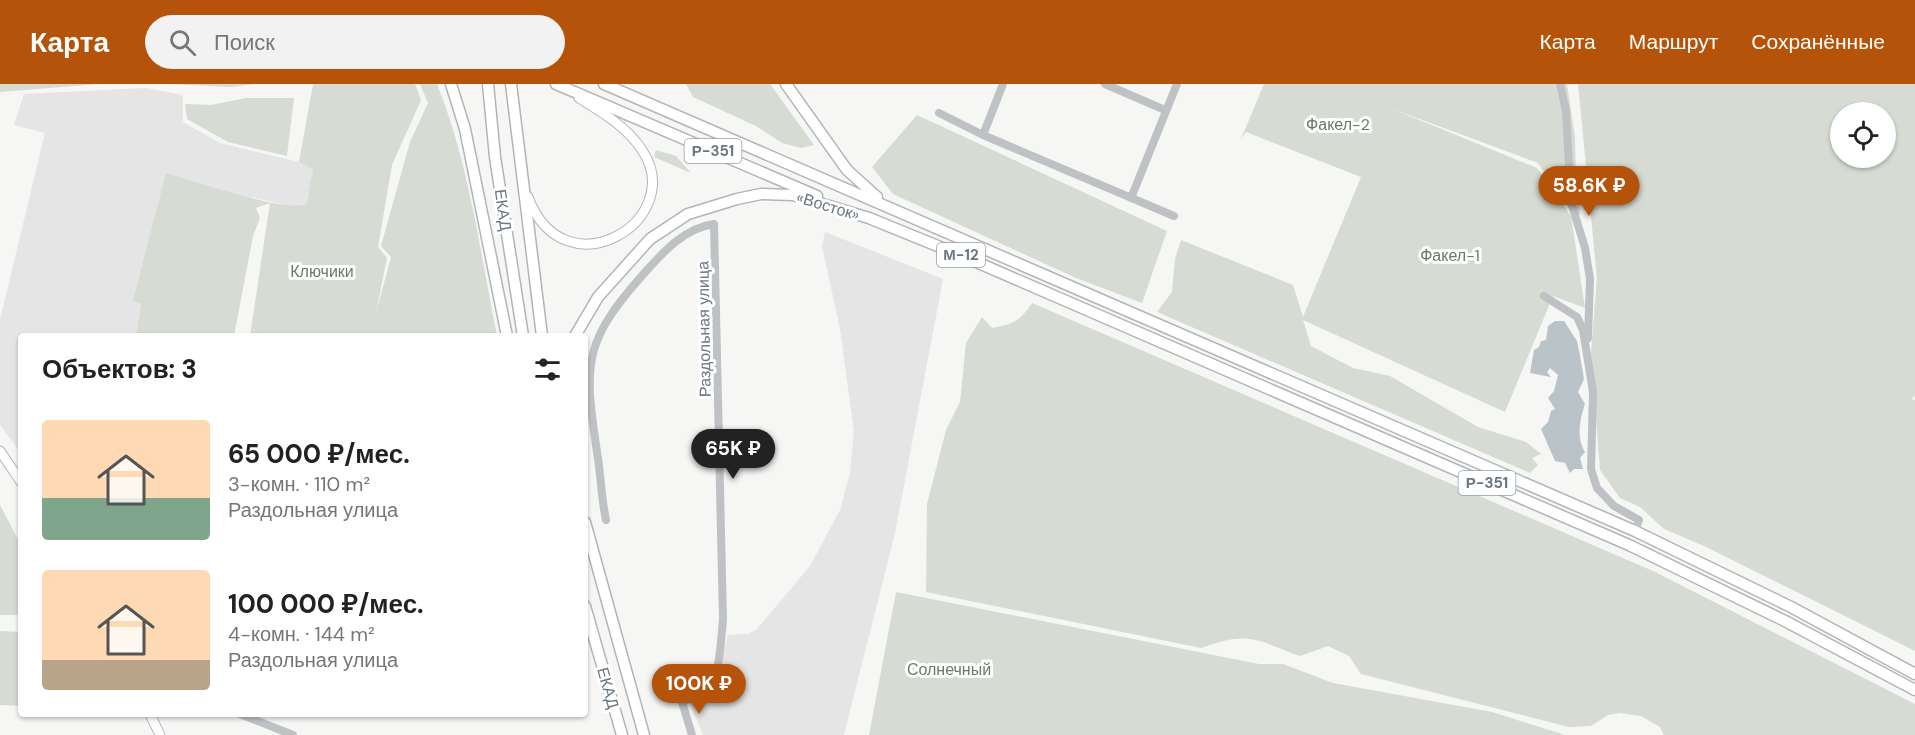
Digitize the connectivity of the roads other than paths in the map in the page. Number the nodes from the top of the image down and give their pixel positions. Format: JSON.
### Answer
{"nodes":[{"id":1,"x":451,"y":84,"type":"edge"},
{"id":2,"x":511,"y":84,"type":"edge"},
{"id":3,"x":555,"y":84,"type":"edge"},
{"id":4,"x":604,"y":84,"type":"edge"},
{"id":5,"x":786,"y":84,"type":"edge"},
{"id":6,"x":1003,"y":84,"type":"edge"},
{"id":7,"x":1105,"y":84,"type":"edge"},
{"id":8,"x":1177,"y":84,"type":"edge"},
{"id":9,"x":1560,"y":84,"type":"edge"},
{"id":10,"x":488,"y":88,"type":"edge"},
{"id":11,"x":1166,"y":110,"type":"junction"},
{"id":12,"x":939,"y":113,"type":"dead end"},
{"id":13,"x":983,"y":135,"type":"junction"},
{"id":14,"x":521,"y":177,"type":"junction"},
{"id":15,"x":1131,"y":198,"type":"junction"},
{"id":16,"x":902,"y":213,"type":"junction"},
{"id":17,"x":1174,"y":216,"type":"dead end"},
{"id":18,"x":869,"y":218,"type":"junction"},
{"id":19,"x":1058,"y":281,"type":"joint"},
{"id":20,"x":1052,"y":294,"type":"joint"},
{"id":21,"x":1544,"y":296,"type":"dead end"},
{"id":22,"x":506,"y":333,"type":"edge"},
{"id":23,"x":522,"y":333,"type":"edge"},
{"id":24,"x":542,"y":333,"type":"edge"},
{"id":25,"x":577,"y":333,"type":"edge"},
{"id":26,"x":1586,"y":351,"type":"junction"},
{"id":27,"x":0,"y":451,"type":"edge"},
{"id":28,"x":18,"y":478,"type":"edge"},
{"id":29,"x":606,"y":520,"type":"dead end"},
{"id":30,"x":1635,"y":531,"type":"junction"},
{"id":31,"x":588,"y":533,"type":"edge"},
{"id":32,"x":588,"y":616,"type":"edge"},
{"id":33,"x":1915,"y":674,"type":"edge"},
{"id":34,"x":1915,"y":690,"type":"edge"},
{"id":35,"x":151,"y":717,"type":"edge"},
{"id":36,"x":248,"y":717,"type":"edge"},
{"id":37,"x":160,"y":735,"type":"edge"},
{"id":38,"x":293,"y":735,"type":"edge"},
{"id":39,"x":622,"y":735,"type":"edge"},
{"id":40,"x":644,"y":735,"type":"edge"},
{"id":41,"x":692,"y":735,"type":"edge"}],
"edges":[{"from":1,"to":22,"type":"highway"},
{"from":2,"to":14,"type":"highway","name":"ЕКАД"},
{"from":3,"to":14,"type":"main road"},
{"from":3,"to":18,"type":"highway","number":"Р-351"},
{"from":4,"to":16,"type":"highway","name":"«Восток»","number":"М-12"},
{"from":5,"to":16,"type":"highway"},
{"from":6,"to":13,"type":"street"},
{"from":7,"to":11,"type":"street"},
{"from":8,"to":11,"type":"street"},
{"from":9,"to":26,"type":"street"},
{"from":10,"to":23,"type":"highway","name":"ЕКАД"},
{"from":11,"to":15,"type":"street"},
{"from":12,"to":13,"type":"street"},
{"from":13,"to":15,"type":"street"},
{"from":14,"to":24,"type":"highway","name":"ЕКАД"},
{"from":15,"to":17,"type":"street"},
{"from":16,"to":19,"type":"highway","name":"«Восток»","number":"М-12"},
{"from":18,"to":20,"type":"highway","name":"«Восток»","number":"М-12"},
{"from":18,"to":25,"type":"highway","name":"«Восток»"},
{"from":19,"to":30,"type":"highway","number":"Р-351"},
{"from":20,"to":34,"type":"highway","number":"Р-351"},
{"from":21,"to":26,"type":"street"},
{"from":26,"to":30,"type":"street"},
{"from":27,"to":28,"type":"main road"},
{"from":29,"to":41,"type":"street","name":"Раздольная улица"},
{"from":30,"to":33,"type":"highway","number":"Р-351"},
{"from":31,"to":40,"type":"highway","name":"ЕКАД"},
{"from":32,"to":39,"type":"highway","name":"ЕКАД"},
{"from":35,"to":37,"type":"main road"},
{"from":36,"to":38,"type":"street"}]}
